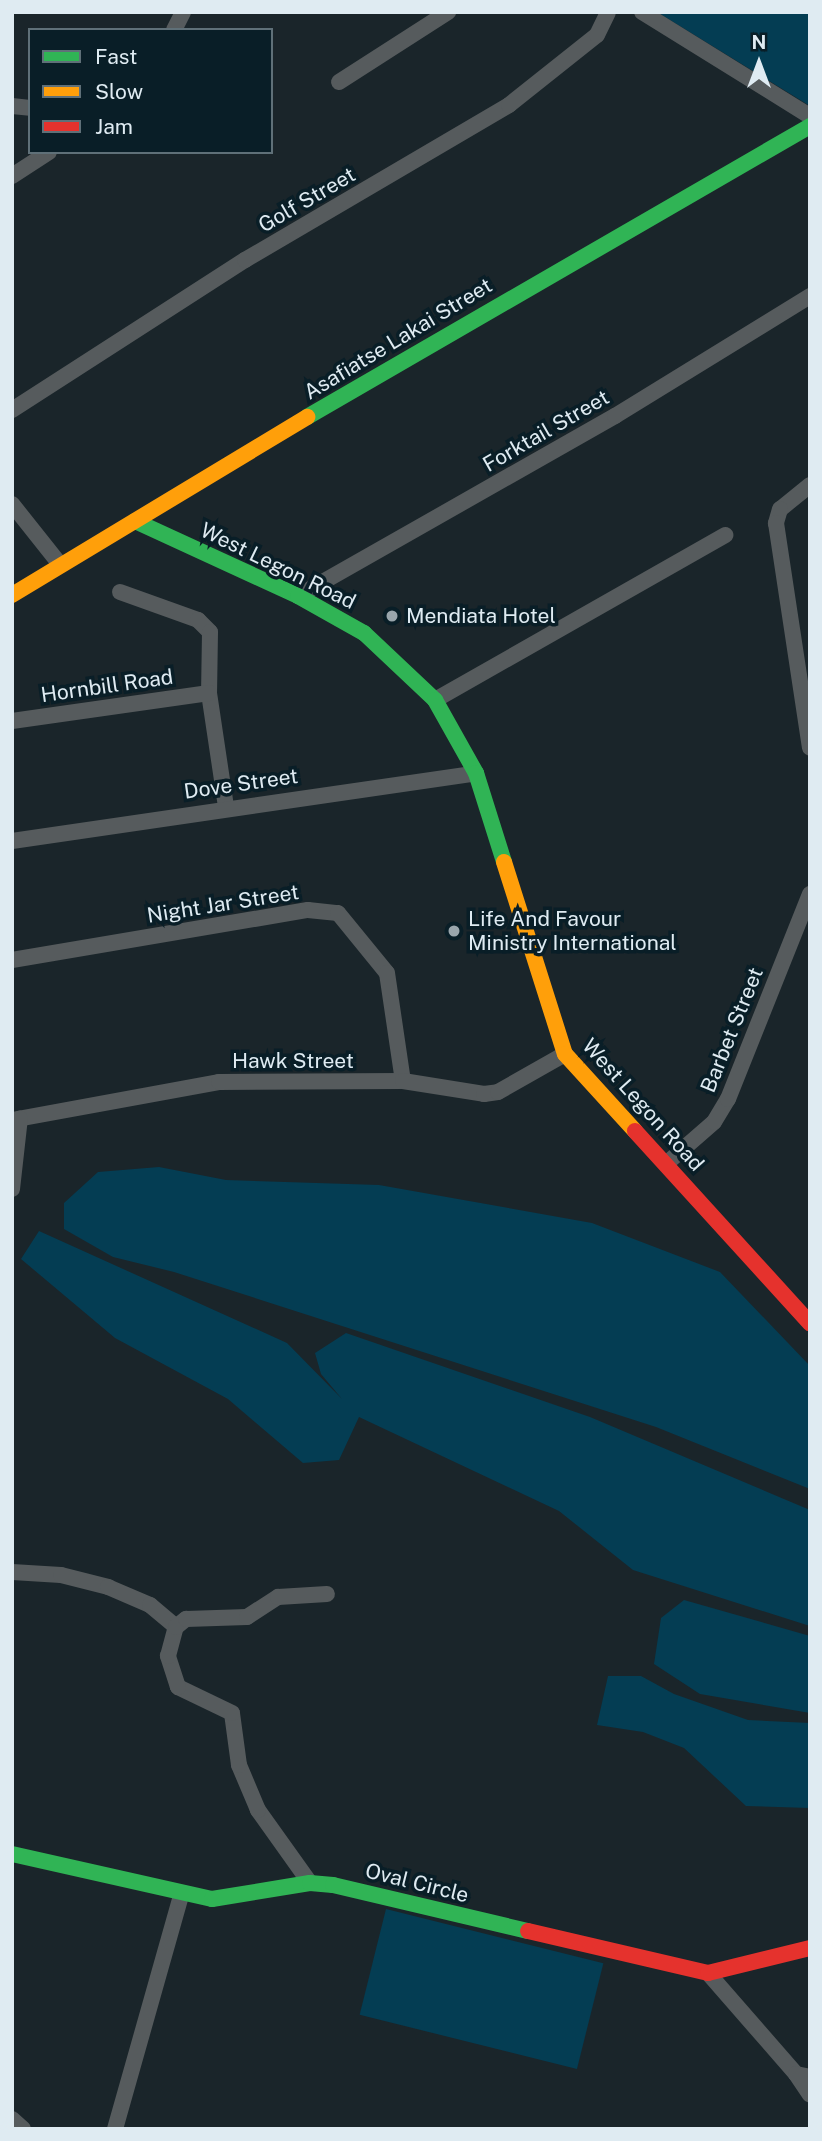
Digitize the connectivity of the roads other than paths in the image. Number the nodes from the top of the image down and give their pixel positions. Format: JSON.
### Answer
{"nodes":[{"id":1,"x":183,"y":12,"type":"edge"},
{"id":2,"x":448,"y":12,"type":"edge"},
{"id":3,"x":608,"y":12,"type":"edge"},
{"id":4,"x":642,"y":12,"type":"edge"},
{"id":5,"x":175,"y":28,"type":"edge"},
{"id":6,"x":339,"y":82,"type":"dead end"},
{"id":7,"x":810,"y":116,"type":"edge"},
{"id":8,"x":810,"y":126,"type":"edge"},
{"id":9,"x":46,"y":154,"type":"edge"},
{"id":10,"x":12,"y":176,"type":"edge"},
{"id":11,"x":810,"y":296,"type":"edge"},
{"id":12,"x":12,"y":410,"type":"edge"},
{"id":13,"x":810,"y":485,"type":"edge"},
{"id":14,"x":12,"y":504,"type":"edge"},
{"id":15,"x":135,"y":521,"type":"junction"},
{"id":16,"x":726,"y":535,"type":"dead end"},
{"id":17,"x":59,"y":563,"type":"junction"},
{"id":18,"x":120,"y":592,"type":"dead end"},
{"id":19,"x":12,"y":594,"type":"edge"},
{"id":20,"x":298,"y":596,"type":"junction"},
{"id":21,"x":209,"y":693,"type":"junction"},
{"id":22,"x":435,"y":700,"type":"junction"},
{"id":23,"x":12,"y":721,"type":"edge"},
{"id":24,"x":810,"y":747,"type":"edge"},
{"id":25,"x":476,"y":773,"type":"junction"},
{"id":26,"x":226,"y":807,"type":"junction"},
{"id":27,"x":12,"y":841,"type":"edge"},
{"id":28,"x":810,"y":894,"type":"edge"},
{"id":29,"x":12,"y":960,"type":"edge"},
{"id":30,"x":565,"y":1054,"type":"junction"},
{"id":31,"x":402,"y":1081,"type":"junction"},
{"id":32,"x":16,"y":1119,"type":"edge"},
{"id":33,"x":667,"y":1163,"type":"junction"},
{"id":34,"x":12,"y":1189,"type":"edge"},
{"id":35,"x":810,"y":1323,"type":"edge"},
{"id":36,"x":12,"y":1572,"type":"edge"},
{"id":37,"x":327,"y":1594,"type":"dead end"},
{"id":38,"x":176,"y":1627,"type":"junction"},
{"id":39,"x":12,"y":1854,"type":"edge"},
{"id":40,"x":310,"y":1883,"type":"junction"},
{"id":41,"x":181,"y":1895,"type":"junction"},
{"id":42,"x":810,"y":1948,"type":"edge"},
{"id":43,"x":708,"y":1973,"type":"junction"},
{"id":44,"x":803,"y":2076,"type":"edge"},
{"id":45,"x":810,"y":2095,"type":"edge"},
{"id":46,"x":12,"y":2119,"type":"edge"},
{"id":47,"x":23,"y":2129,"type":"edge"},
{"id":48,"x":115,"y":2129,"type":"edge"}],
"edges":[{"from":1,"to":5,"type":"street"},
{"from":2,"to":6,"type":"street"},
{"from":3,"to":12,"type":"street","name":"Golf Street"},
{"from":4,"to":7,"type":"street"},
{"from":8,"to":15,"type":"street","name":"Asafiatse Lakai Street"},
{"from":9,"to":10,"type":"street"},
{"from":11,"to":20,"type":"street","name":"Forktail Street"},
{"from":13,"to":24,"type":"street"},
{"from":14,"to":17,"type":"street"},
{"from":15,"to":17,"type":"street","name":"Asafiatse Lakai Street"},
{"from":15,"to":20,"type":"street","name":"West Legon Road"},
{"from":16,"to":22,"type":"street"},
{"from":17,"to":19,"type":"street","name":"Asafiatse Lakai Street"},
{"from":18,"to":21,"type":"street"},
{"from":20,"to":22,"type":"street","name":"West Legon Road"},
{"from":21,"to":23,"type":"street","name":"Hornbill Road"},
{"from":21,"to":26,"type":"street"},
{"from":22,"to":25,"type":"street","name":"West Legon Road"},
{"from":25,"to":26,"type":"street","name":"Dove Street"},
{"from":25,"to":30,"type":"street","name":"West Legon Road"},
{"from":26,"to":27,"type":"street","name":"Dove Street"},
{"from":28,"to":33,"type":"street","name":"Barbet Street"},
{"from":29,"to":31,"type":"street","name":"Night Jar Street"},
{"from":30,"to":31,"type":"street","name":"Hawk Street"},
{"from":30,"to":33,"type":"street","name":"West Legon Road"},
{"from":31,"to":32,"type":"street","name":"Hawk Street"},
{"from":32,"to":34,"type":"street"},
{"from":33,"to":35,"type":"street","name":"West Legon Road"},
{"from":36,"to":38,"type":"street"},
{"from":37,"to":38,"type":"street"},
{"from":38,"to":40,"type":"street"},
{"from":39,"to":41,"type":"street","name":"Oval Circle"},
{"from":40,"to":41,"type":"street","name":"Oval Circle"},
{"from":40,"to":43,"type":"street","name":"Oval Circle"},
{"from":41,"to":48,"type":"street"},
{"from":42,"to":43,"type":"street","name":"Oval Circle"},
{"from":43,"to":44,"type":"street"},
{"from":44,"to":45,"type":"street"},
{"from":46,"to":47,"type":"street"}]}
